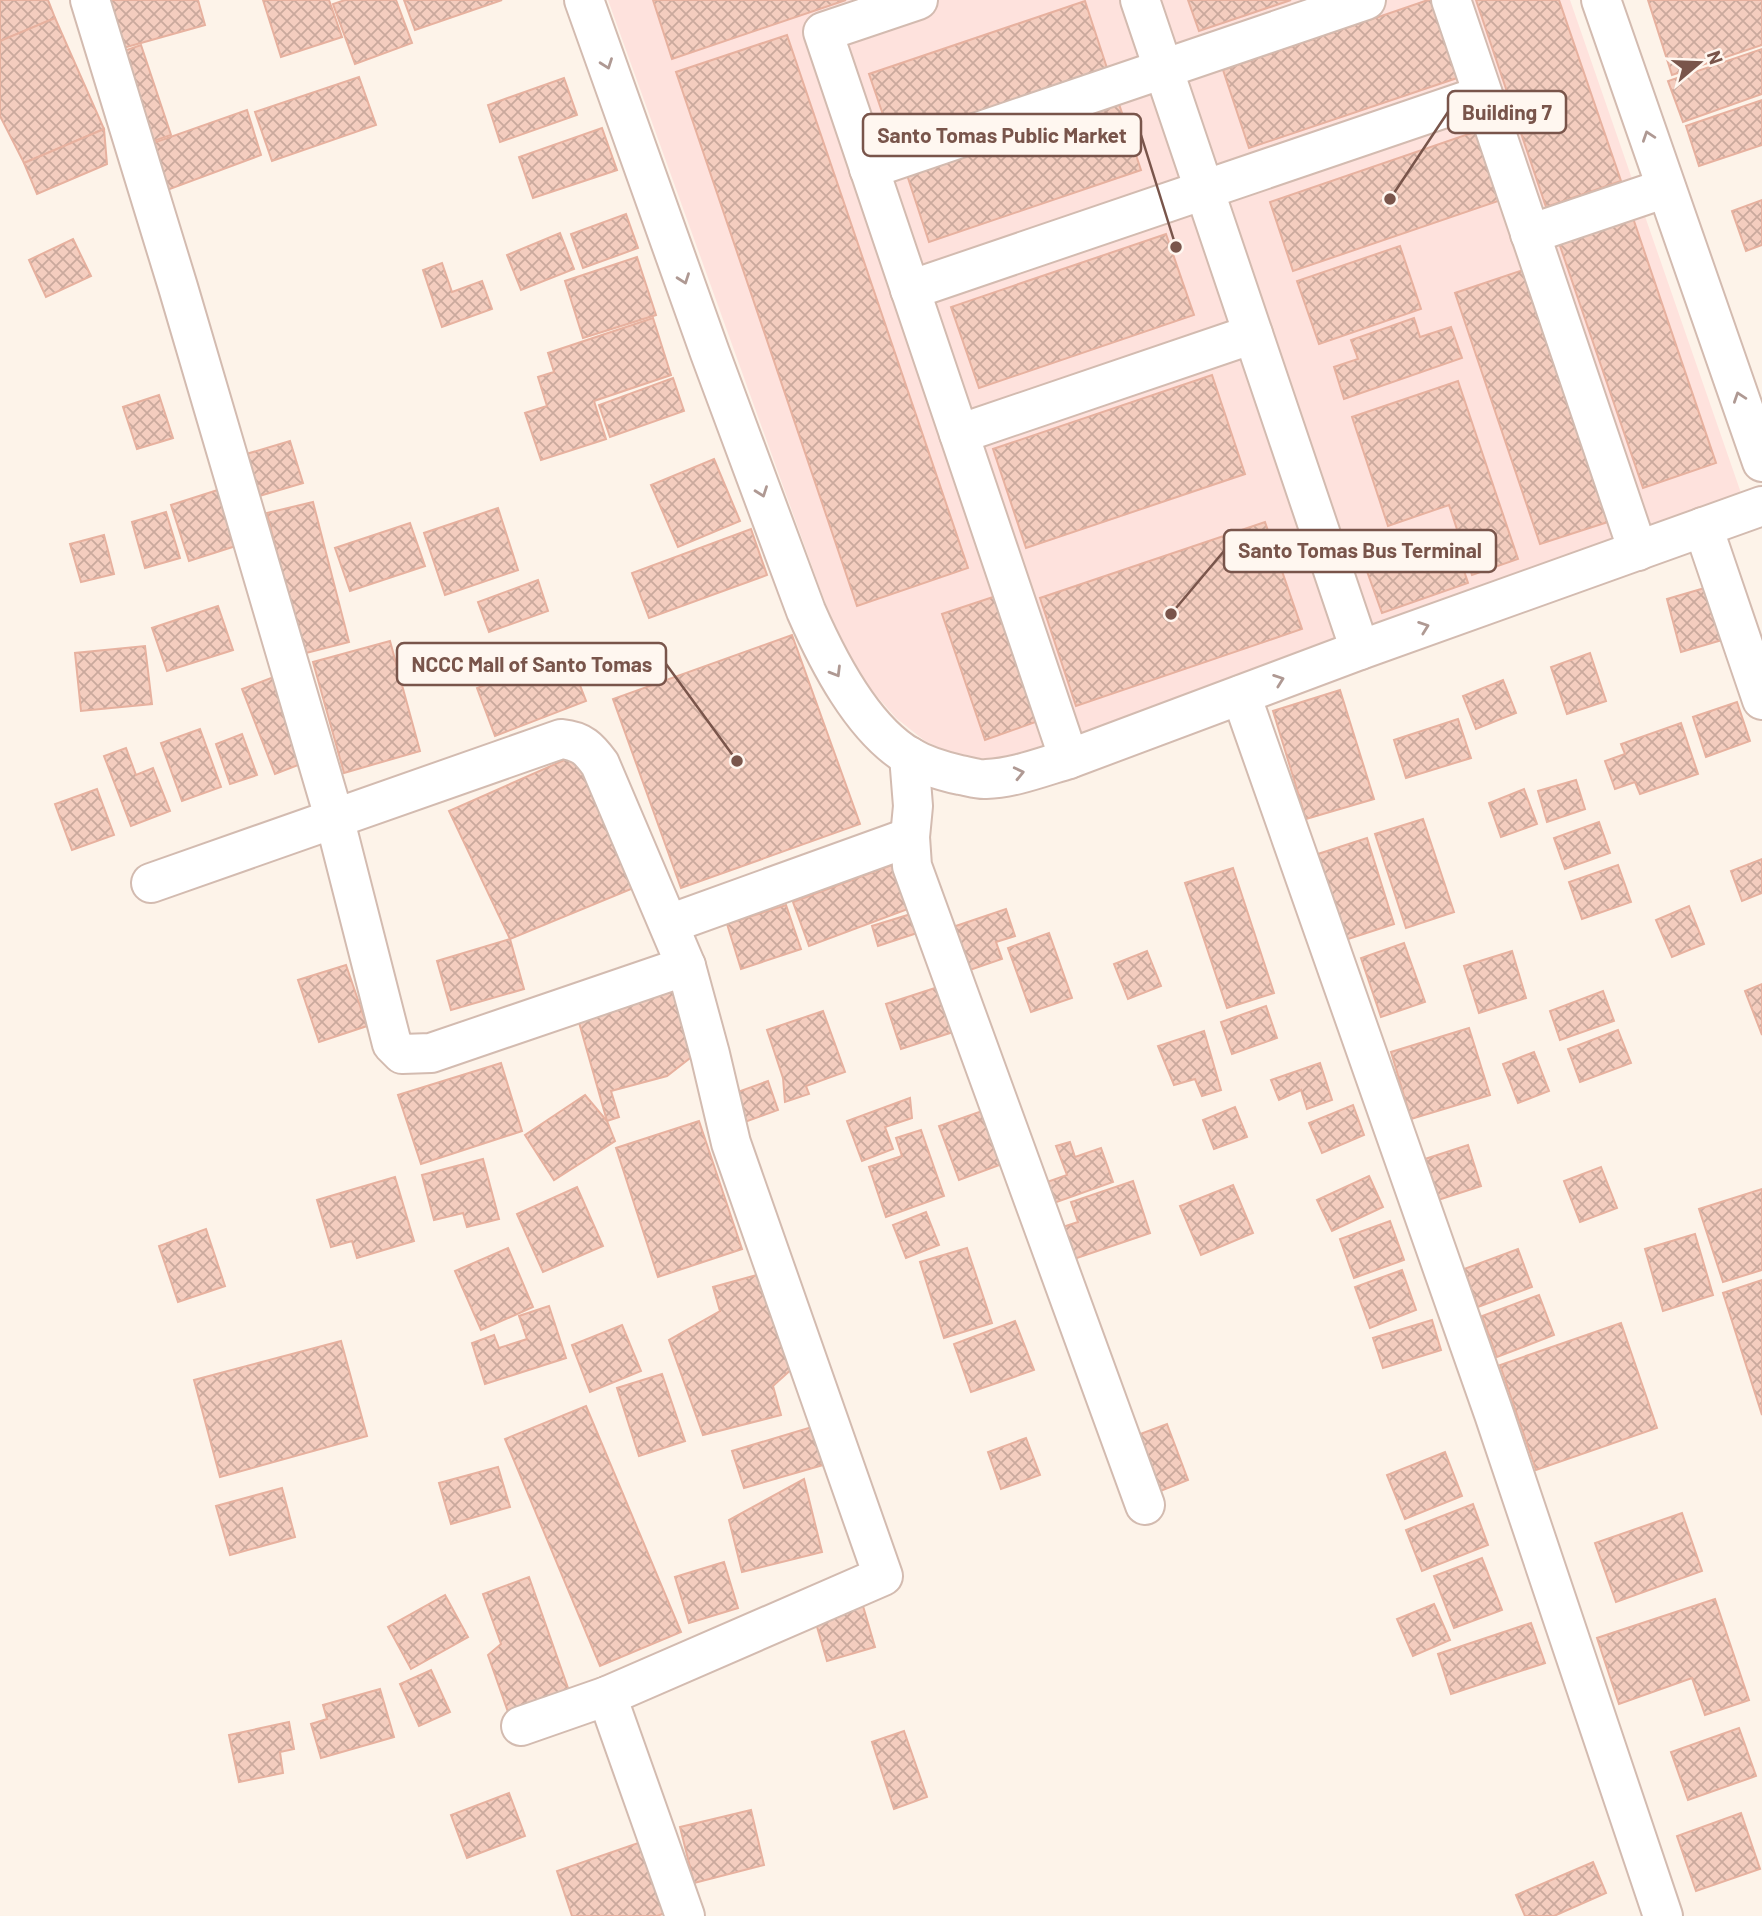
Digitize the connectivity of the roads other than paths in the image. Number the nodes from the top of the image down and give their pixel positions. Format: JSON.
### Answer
{"nodes":[{"id":1,"x":90,"y":0,"type":"edge"},
{"id":2,"x":584,"y":0,"type":"edge"},
{"id":3,"x":918,"y":0,"type":"edge"},
{"id":4,"x":1140,"y":0,"type":"edge"},
{"id":5,"x":1366,"y":0,"type":"edge"},
{"id":6,"x":1451,"y":0,"type":"edge"},
{"id":7,"x":1601,"y":0,"type":"edge"},
{"id":8,"x":1163,"y":69,"type":"junction"},
{"id":9,"x":1483,"y":95,"type":"junction"},
{"id":10,"x":869,"y":169,"type":"junction"},
{"id":11,"x":1666,"y":188,"type":"junction"},
{"id":12,"x":1204,"y":190,"type":"junction"},
{"id":13,"x":1530,"y":233,"type":"junction"},
{"id":14,"x":910,"y":290,"type":"junction"},
{"id":15,"x":1254,"y":334,"type":"junction"},
{"id":16,"x":959,"y":434,"type":"junction"},
{"id":17,"x":1762,"y":462,"type":"edge"},
{"id":18,"x":1762,"y":506,"type":"edge"},
{"id":19,"x":1703,"y":527,"type":"junction"},
{"id":20,"x":1638,"y":551,"type":"junction"},
{"id":21,"x":1360,"y":650,"type":"junction"},
{"id":22,"x":1241,"y":695,"type":"junction"},
{"id":23,"x":1762,"y":699,"type":"edge"},
{"id":24,"x":909,"y":757,"type":"junction"},
{"id":25,"x":1069,"y":759,"type":"junction"},
{"id":26,"x":334,"y":817,"type":"junction"},
{"id":27,"x":910,"y":837,"type":"junction"},
{"id":28,"x":152,"y":883,"type":"dead end"},
{"id":29,"x":669,"y":924,"type":"junction"},
{"id":30,"x":685,"y":966,"type":"junction"},
{"id":31,"x":1145,"y":1505,"type":"dead end"},
{"id":32,"x":607,"y":1696,"type":"junction"},
{"id":33,"x":521,"y":1726,"type":"dead end"},
{"id":34,"x":685,"y":1916,"type":"edge"},
{"id":35,"x":1663,"y":1916,"type":"edge"}],
"edges":[{"from":1,"to":26,"type":"street"},
{"from":2,"to":24,"type":"street","one_way":true},
{"from":3,"to":10,"type":"street"},
{"from":4,"to":8,"type":"street"},
{"from":5,"to":8,"type":"street"},
{"from":6,"to":9,"type":"street"},
{"from":11,"to":7,"type":"street","one_way":true},
{"from":8,"to":10,"type":"street"},
{"from":8,"to":12,"type":"street"},
{"from":9,"to":12,"type":"street"},
{"from":9,"to":13,"type":"street"},
{"from":10,"to":14,"type":"street"},
{"from":11,"to":13,"type":"street"},
{"from":17,"to":11,"type":"street","one_way":true},
{"from":12,"to":14,"type":"street"},
{"from":12,"to":15,"type":"street"},
{"from":13,"to":20,"type":"street"},
{"from":14,"to":16,"type":"street"},
{"from":15,"to":16,"type":"street"},
{"from":15,"to":21,"type":"street"},
{"from":16,"to":25,"type":"street"},
{"from":18,"to":19,"type":"street"},
{"from":19,"to":20,"type":"street"},
{"from":19,"to":23,"type":"street"},
{"from":21,"to":20,"type":"street","one_way":true},
{"from":22,"to":21,"type":"street","one_way":true},
{"from":22,"to":25,"type":"street"},
{"from":22,"to":35,"type":"street"},
{"from":24,"to":25,"type":"street","one_way":true},
{"from":24,"to":27,"type":"street"},
{"from":26,"to":28,"type":"street"},
{"from":26,"to":29,"type":"street"},
{"from":26,"to":30,"type":"street"},
{"from":27,"to":29,"type":"street"},
{"from":27,"to":31,"type":"street"},
{"from":29,"to":30,"type":"street"},
{"from":30,"to":32,"type":"street"},
{"from":32,"to":33,"type":"street"},
{"from":32,"to":34,"type":"street"}]}
